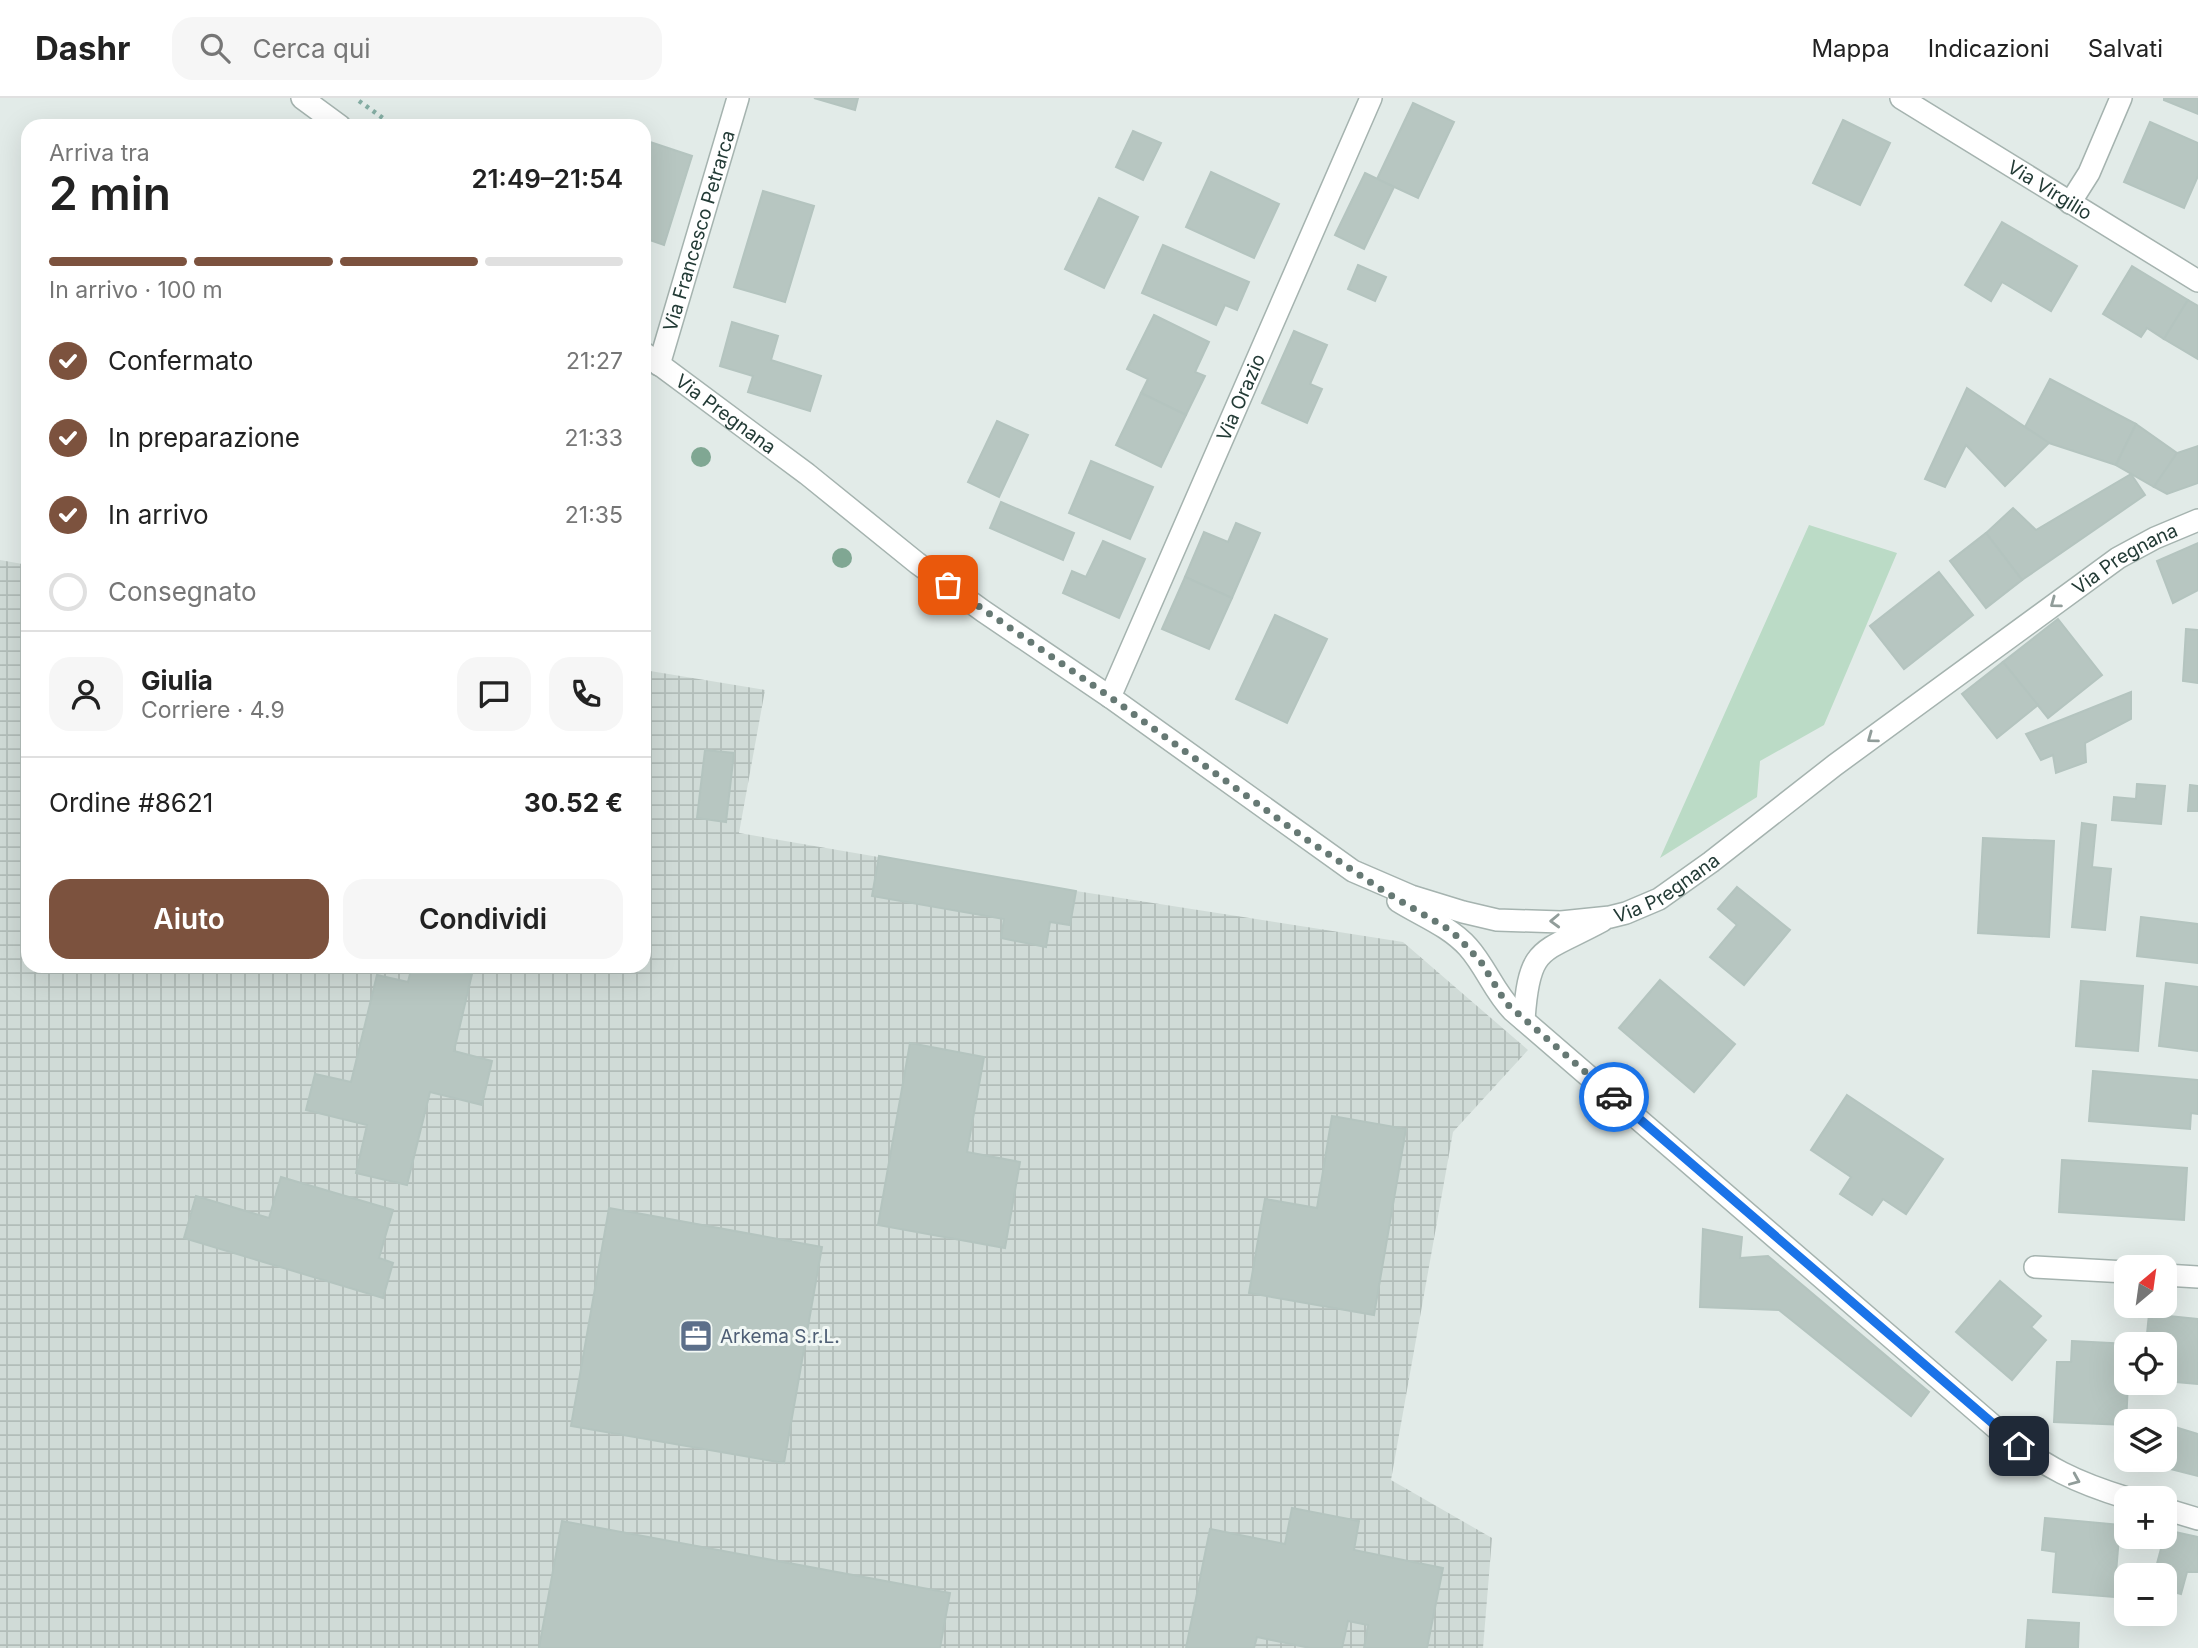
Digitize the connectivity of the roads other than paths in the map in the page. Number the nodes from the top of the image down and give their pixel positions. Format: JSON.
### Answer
{"nodes":[{"id":1,"x":302,"y":98,"type":"edge"},
{"id":2,"x":738,"y":98,"type":"edge"},
{"id":3,"x":1371,"y":98,"type":"edge"},
{"id":4,"x":1901,"y":98,"type":"edge"},
{"id":5,"x":2121,"y":98,"type":"edge"},
{"id":6,"x":330,"y":119,"type":"edge"},
{"id":7,"x":2070,"y":203,"type":"junction"},
{"id":8,"x":2198,"y":281,"type":"edge"},
{"id":9,"x":652,"y":359,"type":"edge"},
{"id":10,"x":2198,"y":520,"type":"edge"},
{"id":11,"x":1110,"y":697,"type":"junction"},
{"id":12,"x":1353,"y":871,"type":"junction"},
{"id":13,"x":1610,"y":917,"type":"junction"},
{"id":14,"x":1524,"y":1020,"type":"junction"},
{"id":15,"x":2035,"y":1266,"type":"dead end"},
{"id":16,"x":2114,"y":1271,"type":"edge"},
{"id":17,"x":2177,"y":1276,"type":"edge"},
{"id":18,"x":2198,"y":1277,"type":"edge"},
{"id":19,"x":2114,"y":1494,"type":"edge"},
{"id":20,"x":2177,"y":1513,"type":"edge"},
{"id":21,"x":2198,"y":1519,"type":"edge"}],
"edges":[{"from":1,"to":6,"type":"street"},
{"from":2,"to":9,"type":"street","name":"Via Francesco Petrarca"},
{"from":3,"to":11,"type":"street","name":"Via Orazio"},
{"from":4,"to":7,"type":"street","name":"Via Virgilio"},
{"from":5,"to":7,"type":"street"},
{"from":7,"to":8,"type":"street","name":"Via Virgilio"},
{"from":9,"to":11,"type":"street","name":"Via Pregnana"},
{"from":10,"to":13,"type":"street","name":"Via Pregnana","one_way":true},
{"from":11,"to":12,"type":"street","name":"Via Pregnana"},
{"from":13,"to":12,"type":"street","name":"Via Pregnana","one_way":true},
{"from":12,"to":14,"type":"street"},
{"from":13,"to":14,"type":"street"},
{"from":14,"to":19,"type":"street","one_way":true},
{"from":15,"to":16,"type":"street"},
{"from":17,"to":18,"type":"street"},
{"from":20,"to":21,"type":"street"}]}
